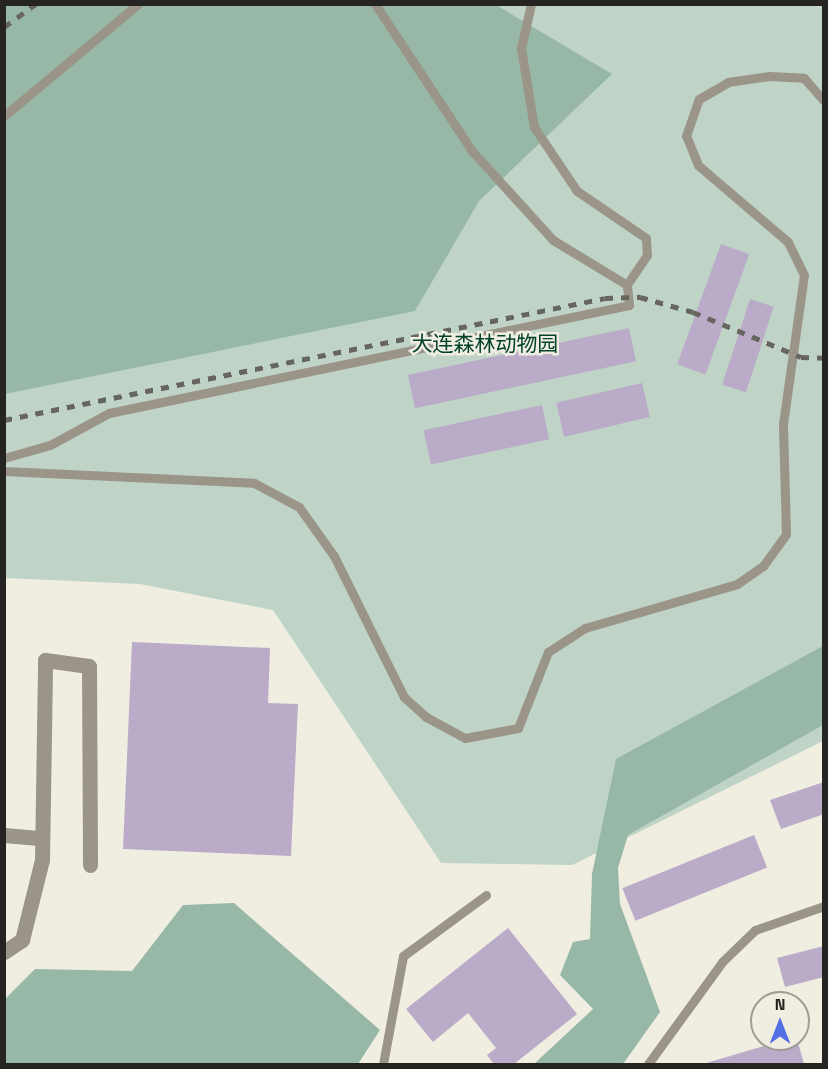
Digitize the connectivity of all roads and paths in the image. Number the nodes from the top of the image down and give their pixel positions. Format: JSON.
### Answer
{"nodes":[{"id":1,"x":138,"y":4,"type":"edge"},
{"id":2,"x":375,"y":4,"type":"edge"},
{"id":3,"x":531,"y":4,"type":"edge"},
{"id":4,"x":824,"y":101,"type":"edge"},
{"id":5,"x":4,"y":116,"type":"edge"},
{"id":6,"x":627,"y":285,"type":"junction"},
{"id":7,"x":4,"y":458,"type":"edge"},
{"id":8,"x":4,"y":471,"type":"edge"},
{"id":9,"x":4,"y":835,"type":"edge"},
{"id":10,"x":42,"y":838,"type":"junction"},
{"id":11,"x":90,"y":865,"type":"dead end"},
{"id":12,"x":486,"y":895,"type":"dead end"},
{"id":13,"x":824,"y":906,"type":"edge"},
{"id":14,"x":4,"y":952,"type":"edge"},
{"id":15,"x":383,"y":1065,"type":"edge"},
{"id":16,"x":648,"y":1065,"type":"edge"}],
"edges":[{"from":1,"to":5,"type":"lane"},
{"from":2,"to":6,"type":"lane"},
{"from":3,"to":6,"type":"lane"},
{"from":4,"to":8,"type":"lane"},
{"from":6,"to":7,"type":"lane"},
{"from":9,"to":10,"type":"street"},
{"from":10,"to":11,"type":"street"},
{"from":10,"to":14,"type":"street"},
{"from":12,"to":15,"type":"lane"},
{"from":13,"to":16,"type":"lane"}]}
